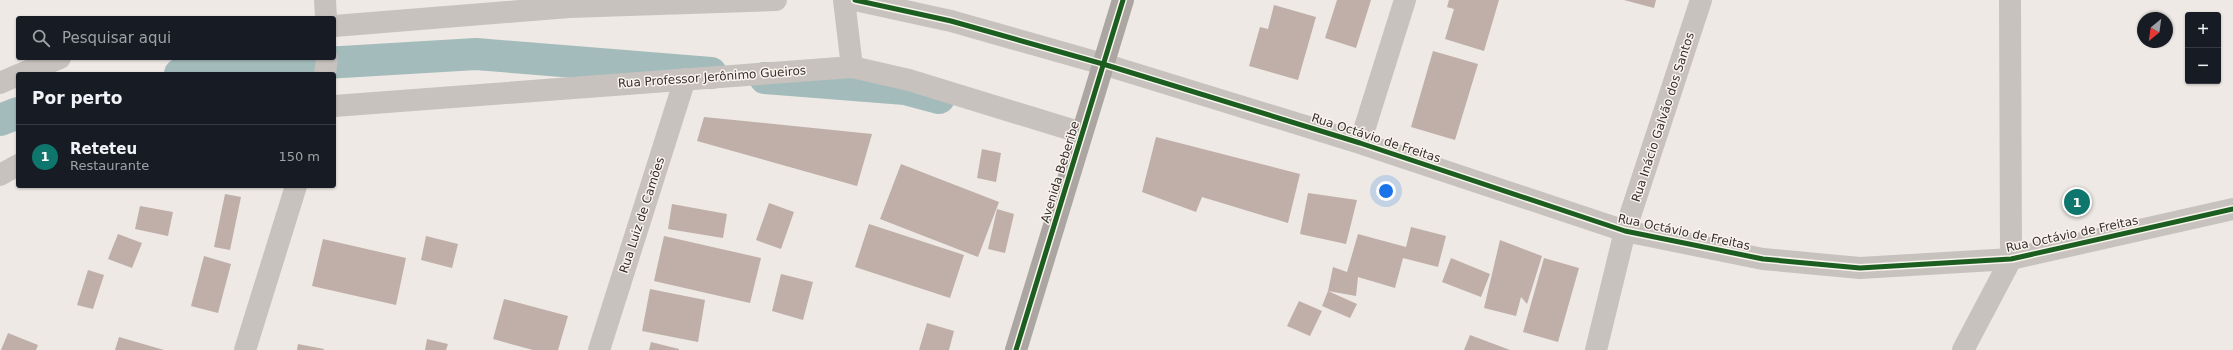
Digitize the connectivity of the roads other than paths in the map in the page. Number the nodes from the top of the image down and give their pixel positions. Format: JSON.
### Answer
{"nodes":[{"id":1,"x":326,"y":0,"type":"edge"},
{"id":2,"x":776,"y":0,"type":"edge"},
{"id":3,"x":1123,"y":0,"type":"edge"},
{"id":4,"x":1405,"y":0,"type":"edge"},
{"id":5,"x":1701,"y":0,"type":"edge"},
{"id":6,"x":2010,"y":0,"type":"edge"},
{"id":7,"x":848,"y":5,"type":"edge"},
{"id":8,"x":326,"y":16,"type":"edge"},
{"id":9,"x":336,"y":26,"type":"edge"},
{"id":10,"x":55,"y":60,"type":"edge"},
{"id":11,"x":327,"y":60,"type":"edge"},
{"id":12,"x":851,"y":61,"type":"junction"},
{"id":13,"x":1103,"y":64,"type":"junction"},
{"id":14,"x":26,"y":72,"type":"edge"},
{"id":15,"x":325,"y":72,"type":"edge"},
{"id":16,"x":16,"y":76,"type":"edge"},
{"id":17,"x":685,"y":79,"type":"junction"},
{"id":18,"x":0,"y":83,"type":"edge"},
{"id":19,"x":336,"y":106,"type":"edge"},
{"id":20,"x":1082,"y":133,"type":"junction"},
{"id":21,"x":1360,"y":143,"type":"junction"},
{"id":22,"x":16,"y":166,"type":"edge"},
{"id":23,"x":0,"y":175,"type":"edge"},
{"id":24,"x":295,"y":188,"type":"edge"},
{"id":25,"x":2233,"y":209,"type":"edge"},
{"id":26,"x":1626,"y":231,"type":"junction"},
{"id":27,"x":2011,"y":259,"type":"junction"},
{"id":28,"x":245,"y":350,"type":"edge"},
{"id":29,"x":599,"y":350,"type":"edge"},
{"id":30,"x":1016,"y":350,"type":"edge"},
{"id":31,"x":1596,"y":350,"type":"edge"},
{"id":32,"x":1963,"y":350,"type":"edge"}],
"edges":[{"from":1,"to":8,"type":"street"},
{"from":2,"to":9,"type":"street"},
{"from":3,"to":13,"type":"main road","name":"Avenida Beberibe"},
{"from":4,"to":21,"type":"street"},
{"from":5,"to":26,"type":"street","name":"Rua Inácio Galvão dos Santos"},
{"from":6,"to":27,"type":"street"},
{"from":7,"to":12,"type":"street"},
{"from":7,"to":13,"type":"street"},
{"from":10,"to":14,"type":"street"},
{"from":11,"to":15,"type":"street"},
{"from":12,"to":17,"type":"street","name":"Rua Professor Jerônimo Gueiros"},
{"from":12,"to":20,"type":"street","name":"Rua Professor Jerônimo Gueiros"},
{"from":13,"to":20,"type":"main road","name":"Avenida Beberibe"},
{"from":13,"to":21,"type":"street","name":"Rua Octávio de Freitas"},
{"from":16,"to":18,"type":"street"},
{"from":17,"to":19,"type":"street","name":"Rua Professor Jerônimo Gueiros"},
{"from":17,"to":29,"type":"street","name":"Rua Luiz de Camões"},
{"from":20,"to":30,"type":"main road","name":"Avenida Beberibe"},
{"from":21,"to":26,"type":"street","name":"Rua Octávio de Freitas"},
{"from":22,"to":23,"type":"street"},
{"from":24,"to":28,"type":"street"},
{"from":25,"to":27,"type":"street","name":"Rua Octávio de Freitas"},
{"from":26,"to":27,"type":"street","name":"Rua Octávio de Freitas"},
{"from":26,"to":31,"type":"street","name":"Rua Inácio Galvão dos Santos"},
{"from":27,"to":32,"type":"street"}]}
